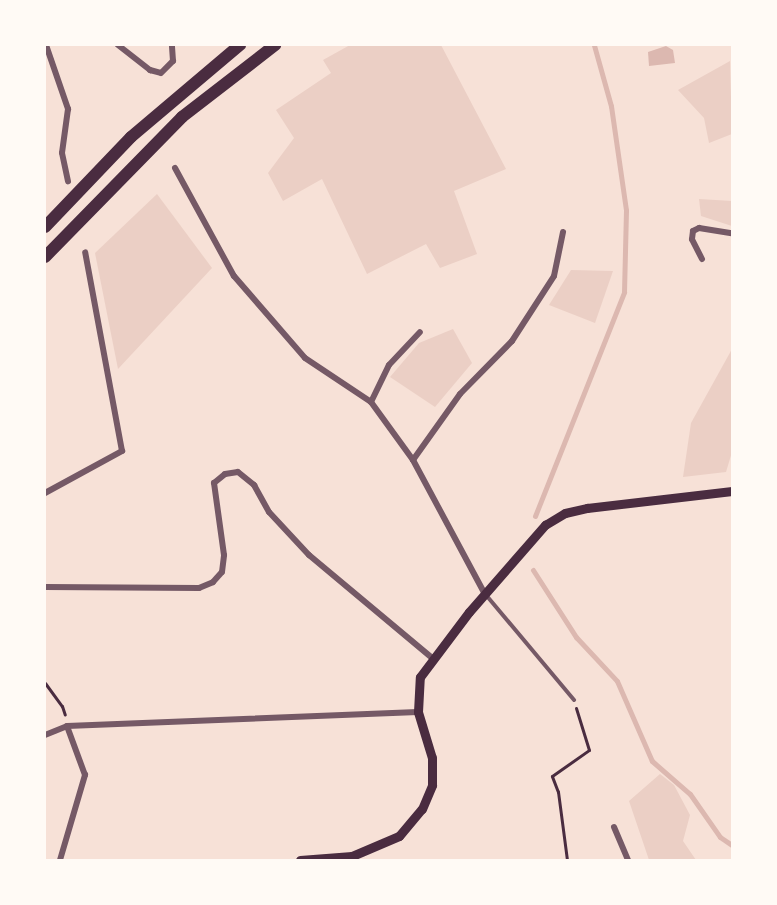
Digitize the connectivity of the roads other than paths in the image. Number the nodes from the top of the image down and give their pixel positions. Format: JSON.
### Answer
{"nodes":[{"id":1,"x":46,"y":45,"type":"edge"},
{"id":2,"x":118,"y":45,"type":"edge"},
{"id":3,"x":172,"y":45,"type":"edge"},
{"id":4,"x":240,"y":45,"type":"edge"},
{"id":5,"x":275,"y":45,"type":"edge"},
{"id":6,"x":175,"y":168,"type":"dead end"},
{"id":7,"x":68,"y":181,"type":"dead end"},
{"id":8,"x":45,"y":226,"type":"edge"},
{"id":9,"x":563,"y":232,"type":"dead end"},
{"id":10,"x":732,"y":233,"type":"edge"},
{"id":11,"x":85,"y":252,"type":"dead end"},
{"id":12,"x":45,"y":257,"type":"edge"},
{"id":13,"x":702,"y":259,"type":"dead end"},
{"id":14,"x":420,"y":332,"type":"dead end"},
{"id":15,"x":371,"y":402,"type":"junction"},
{"id":16,"x":413,"y":460,"type":"junction"},
{"id":17,"x":732,"y":491,"type":"edge"},
{"id":18,"x":45,"y":493,"type":"edge"},
{"id":19,"x":45,"y":588,"type":"edge"},
{"id":20,"x":484,"y":594,"type":"junction"},
{"id":21,"x":432,"y":658,"type":"junction"},
{"id":22,"x":574,"y":700,"type":"road end"},
{"id":23,"x":417,"y":712,"type":"junction"},
{"id":24,"x":67,"y":726,"type":"junction"},
{"id":25,"x":45,"y":735,"type":"edge"},
{"id":26,"x":614,"y":827,"type":"dead end"},
{"id":27,"x":60,"y":860,"type":"edge"},
{"id":28,"x":300,"y":860,"type":"edge"},
{"id":29,"x":628,"y":860,"type":"edge"}],
"edges":[{"from":1,"to":7,"type":"street"},
{"from":2,"to":3,"type":"street"},
{"from":4,"to":8,"type":"highway"},
{"from":5,"to":12,"type":"highway"},
{"from":6,"to":15,"type":"street"},
{"from":9,"to":16,"type":"street"},
{"from":10,"to":13,"type":"street"},
{"from":11,"to":18,"type":"street"},
{"from":14,"to":15,"type":"street"},
{"from":15,"to":16,"type":"street"},
{"from":16,"to":20,"type":"street"},
{"from":17,"to":20,"type":"main road"},
{"from":19,"to":21,"type":"street"},
{"from":20,"to":21,"type":"main road"},
{"from":20,"to":22,"type":"lane"},
{"from":21,"to":23,"type":"main road"},
{"from":23,"to":24,"type":"street"},
{"from":23,"to":28,"type":"main road"},
{"from":24,"to":25,"type":"street"},
{"from":24,"to":27,"type":"street"},
{"from":26,"to":29,"type":"street"}]}
